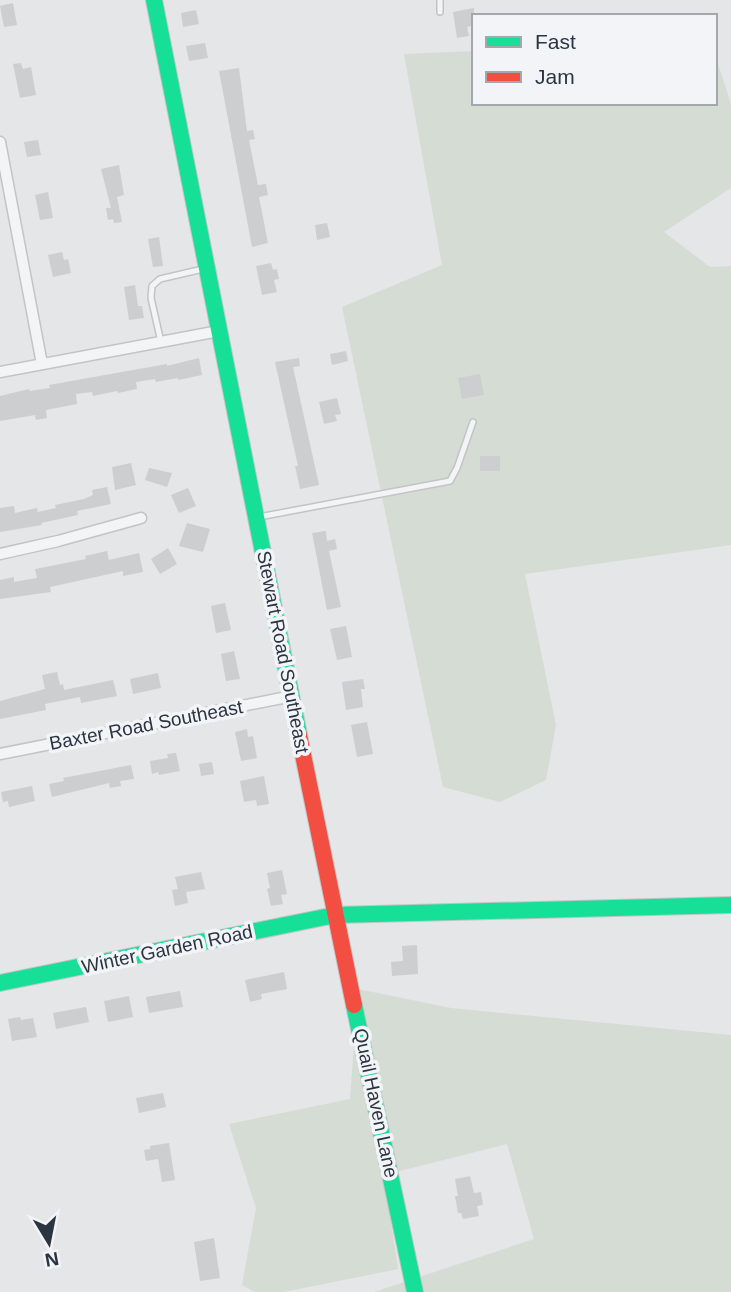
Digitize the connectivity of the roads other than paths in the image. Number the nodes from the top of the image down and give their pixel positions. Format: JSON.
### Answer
{"nodes":[{"id":1,"x":154,"y":0,"type":"edge"},
{"id":2,"x":440,"y":0,"type":"edge"},
{"id":3,"x":440,"y":12,"type":"dead end"},
{"id":4,"x":0,"y":142,"type":"edge"},
{"id":5,"x":206,"y":268,"type":"junction"},
{"id":6,"x":219,"y":331,"type":"junction"},
{"id":7,"x":161,"y":342,"type":"junction"},
{"id":8,"x":42,"y":364,"type":"junction"},
{"id":9,"x":0,"y":372,"type":"edge"},
{"id":10,"x":473,"y":422,"type":"dead end"},
{"id":11,"x":141,"y":518,"type":"dead end"},
{"id":12,"x":256,"y":518,"type":"junction"},
{"id":13,"x":0,"y":554,"type":"edge"},
{"id":14,"x":292,"y":696,"type":"junction"},
{"id":15,"x":0,"y":754,"type":"edge"},
{"id":16,"x":731,"y":905,"type":"edge"},
{"id":17,"x":335,"y":915,"type":"junction"},
{"id":18,"x":0,"y":983,"type":"edge"},
{"id":19,"x":415,"y":1292,"type":"edge"}],
"edges":[{"from":1,"to":5,"type":"street","name":"Stewart Road Southeast"},
{"from":2,"to":3,"type":"lane"},
{"from":4,"to":8,"type":"street"},
{"from":5,"to":6,"type":"street","name":"Stewart Road Southeast"},
{"from":5,"to":7,"type":"lane"},
{"from":6,"to":7,"type":"street"},
{"from":6,"to":12,"type":"street","name":"Stewart Road Southeast"},
{"from":7,"to":8,"type":"street"},
{"from":8,"to":9,"type":"street"},
{"from":10,"to":12,"type":"lane"},
{"from":11,"to":13,"type":"street"},
{"from":12,"to":14,"type":"street","name":"Stewart Road Southeast"},
{"from":14,"to":15,"type":"street","name":"Baxter Road Southeast"},
{"from":14,"to":17,"type":"street","name":"Stewart Road Southeast"},
{"from":16,"to":17,"type":"street"},
{"from":17,"to":18,"type":"street","name":"Winter Garden Road"},
{"from":17,"to":19,"type":"street","name":"Quail Haven Lane"}]}
